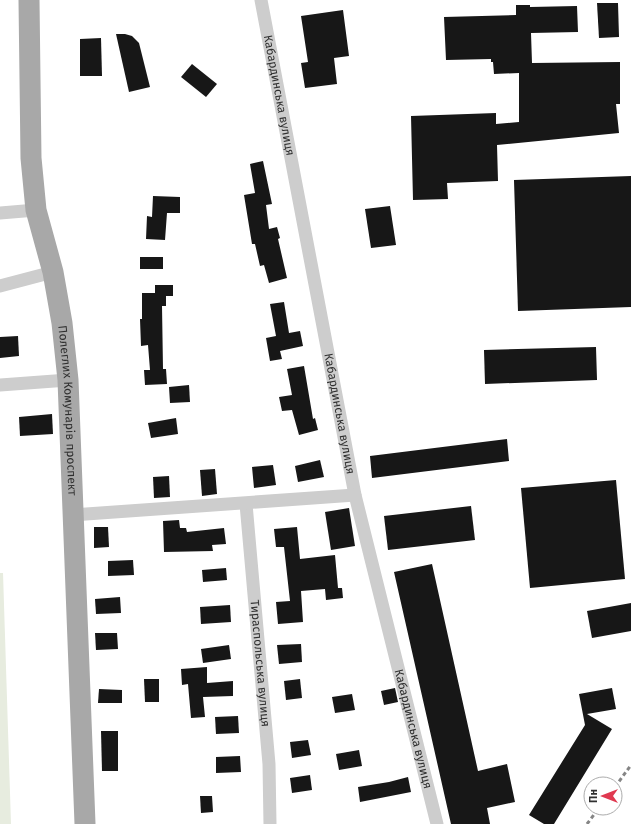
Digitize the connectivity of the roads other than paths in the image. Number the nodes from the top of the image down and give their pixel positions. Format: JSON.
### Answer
{"nodes":[{"id":1,"x":29,"y":0,"type":"edge"},
{"id":2,"x":261,"y":0,"type":"edge"},
{"id":3,"x":36,"y":210,"type":"junction"},
{"id":4,"x":0,"y":213,"type":"edge"},
{"id":5,"x":53,"y":272,"type":"junction"},
{"id":6,"x":0,"y":286,"type":"edge"},
{"id":7,"x":68,"y":380,"type":"junction"},
{"id":8,"x":0,"y":385,"type":"edge"},
{"id":9,"x":355,"y":495,"type":"junction"},
{"id":10,"x":246,"y":504,"type":"junction"},
{"id":11,"x":72,"y":515,"type":"junction"},
{"id":12,"x":85,"y":824,"type":"edge"},
{"id":13,"x":270,"y":824,"type":"edge"},
{"id":14,"x":437,"y":824,"type":"edge"}],
"edges":[{"from":1,"to":3,"type":"main road","name":"Полеглих Комунарів проспект"},
{"from":2,"to":9,"type":"street","name":"Кабардинська вулиця"},
{"from":3,"to":4,"type":"street"},
{"from":3,"to":5,"type":"main road","name":"Полеглих Комунарів проспект"},
{"from":5,"to":6,"type":"street"},
{"from":5,"to":7,"type":"main road","name":"Полеглих Комунарів проспект"},
{"from":7,"to":8,"type":"street"},
{"from":7,"to":11,"type":"main road","name":"Полеглих Комунарів проспект"},
{"from":9,"to":10,"type":"street"},
{"from":9,"to":14,"type":"street","name":"Кабардинська вулиця"},
{"from":10,"to":11,"type":"street"},
{"from":10,"to":13,"type":"street","name":"Тираспольська вулиця"},
{"from":11,"to":12,"type":"main road","name":"Полеглих Комунарів проспект"}]}
